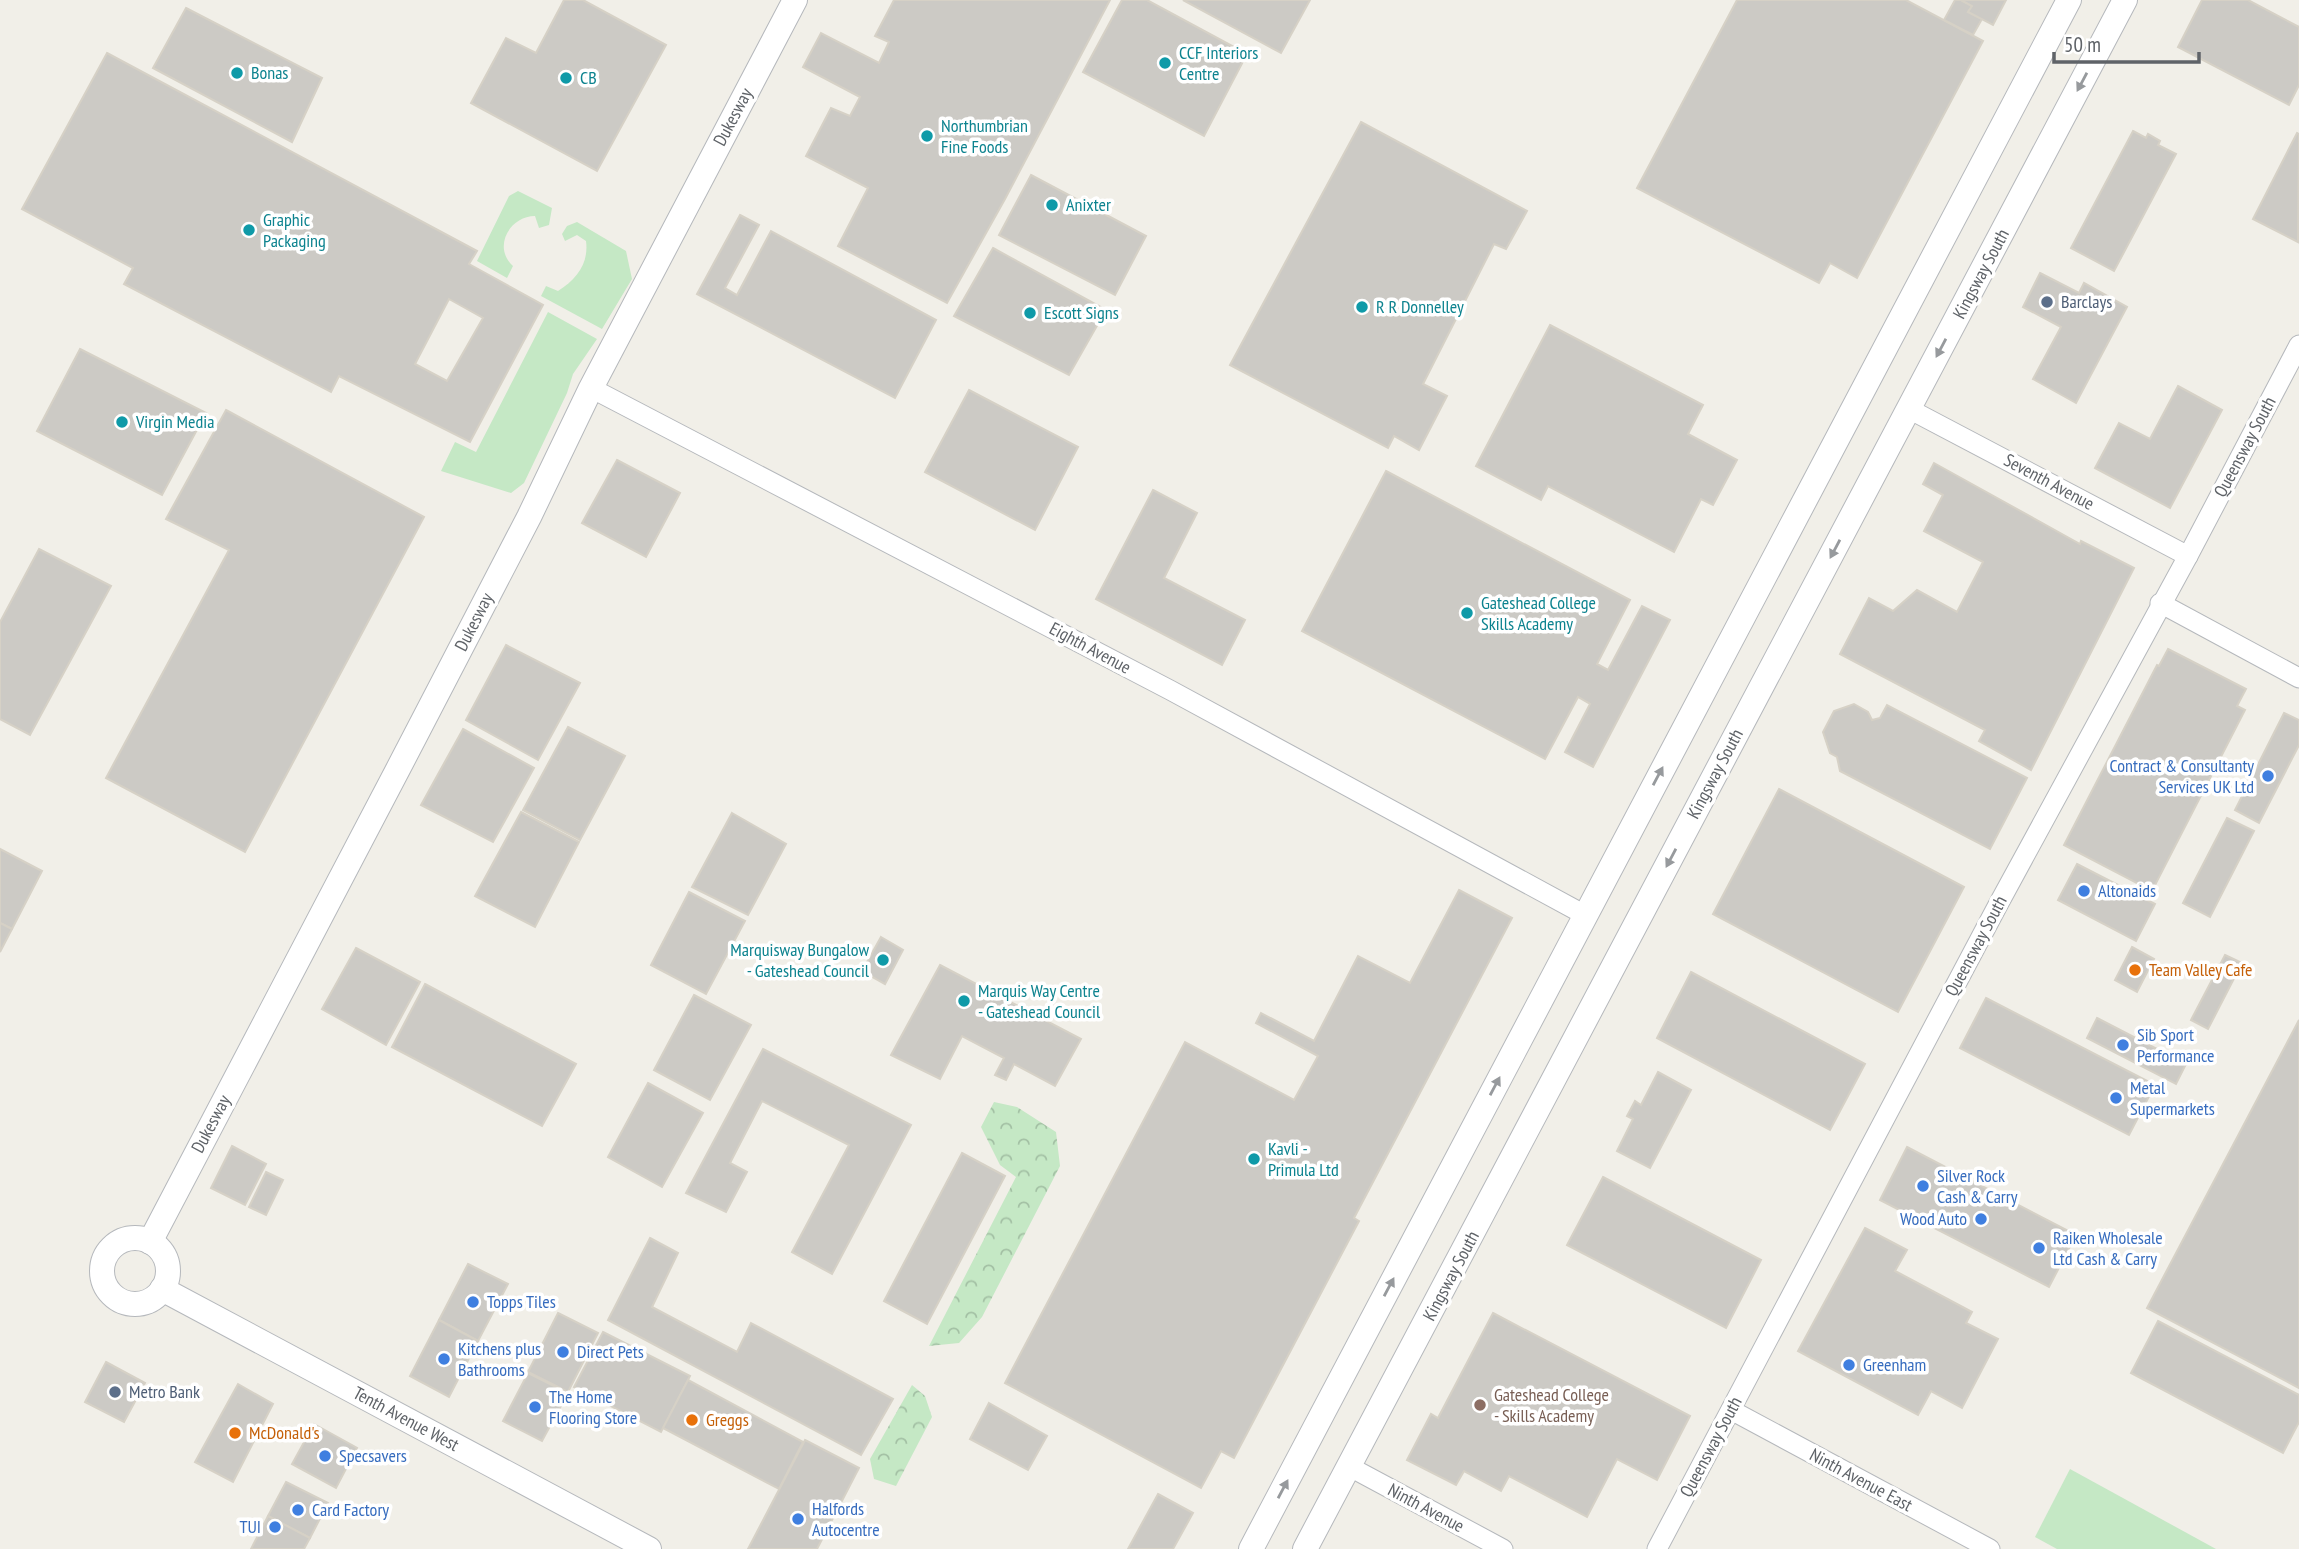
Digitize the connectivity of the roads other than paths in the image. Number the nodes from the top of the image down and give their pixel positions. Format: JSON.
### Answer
{"nodes":[{"id":1,"x":795,"y":0,"type":"edge"},
{"id":2,"x":2069,"y":0,"type":"edge"},
{"id":3,"x":2125,"y":0,"type":"edge"},
{"id":4,"x":2299,"y":345,"type":"edge"},
{"id":5,"x":592,"y":388,"type":"junction"},
{"id":6,"x":1909,"y":409,"type":"junction"},
{"id":7,"x":2188,"y":556,"type":"junction"},
{"id":8,"x":2161,"y":603,"type":"junction"},
{"id":9,"x":2299,"y":678,"type":"edge"},
{"id":10,"x":1585,"y":915,"type":"junction"},
{"id":11,"x":150,"y":1242,"type":"junction"},
{"id":12,"x":162,"y":1289,"type":"junction"},
{"id":13,"x":1731,"y":1410,"type":"junction"},
{"id":14,"x":1350,"y":1467,"type":"junction"},
{"id":15,"x":649,"y":1549,"type":"edge"},
{"id":16,"x":1251,"y":1549,"type":"edge"},
{"id":17,"x":1306,"y":1549,"type":"edge"},
{"id":18,"x":1503,"y":1549,"type":"edge"},
{"id":19,"x":1657,"y":1549,"type":"edge"},
{"id":20,"x":1990,"y":1549,"type":"edge"}],
"edges":[{"from":1,"to":5,"type":"street","name":"Dukesway"},
{"from":10,"to":2,"type":"street","one_way":true},
{"from":3,"to":6,"type":"street","name":"Kingsway South","one_way":true},
{"from":4,"to":7,"type":"street","name":"Queensway South"},
{"from":5,"to":10,"type":"street","name":"Eighth Avenue"},
{"from":5,"to":11,"type":"street","name":"Dukesway"},
{"from":6,"to":7,"type":"street","name":"Seventh Avenue"},
{"from":6,"to":14,"type":"street","name":"Kingsway South","one_way":true},
{"from":7,"to":8,"type":"street","name":"Queensway South"},
{"from":8,"to":9,"type":"street"},
{"from":8,"to":13,"type":"street","name":"Queensway South"},
{"from":16,"to":10,"type":"street","one_way":true},
{"from":11,"to":12,"type":"street"},
{"from":11,"to":12,"type":"street"},
{"from":12,"to":15,"type":"street","name":"Tenth Avenue West"},
{"from":13,"to":19,"type":"street","name":"Queensway South"},
{"from":13,"to":20,"type":"street","name":"Ninth Avenue East"},
{"from":14,"to":17,"type":"street","name":"Kingsway South"},
{"from":14,"to":18,"type":"street","name":"Ninth Avenue"}]}
